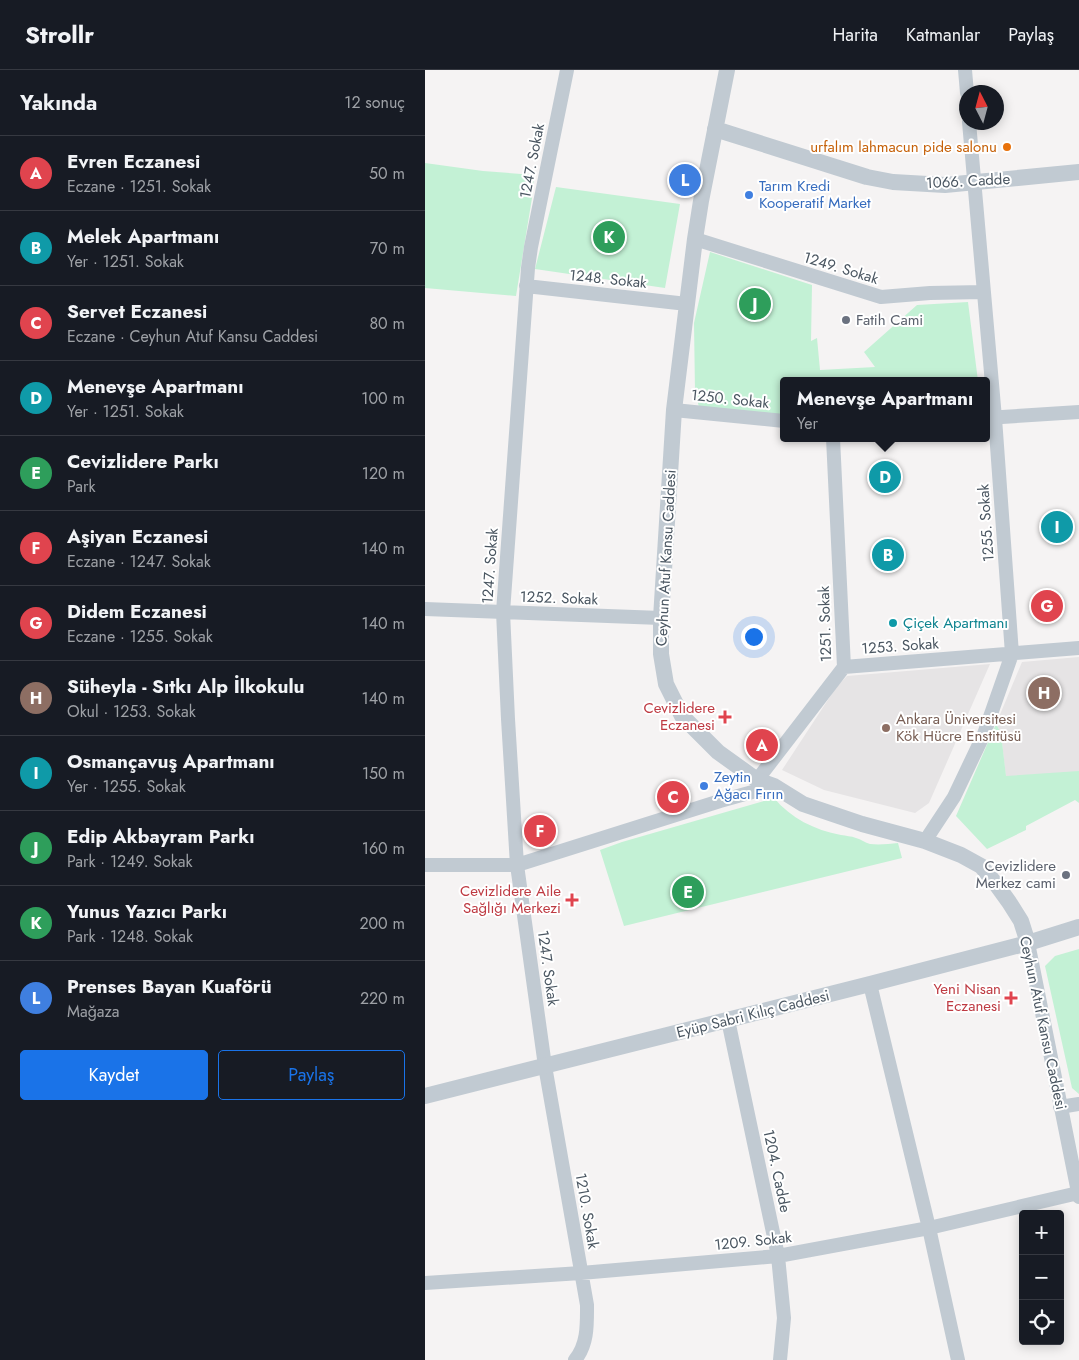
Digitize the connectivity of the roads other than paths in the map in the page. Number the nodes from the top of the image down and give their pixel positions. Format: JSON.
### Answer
{"nodes":[{"id":1,"x":567,"y":70,"type":"edge"},
{"id":2,"x":727,"y":70,"type":"edge"},
{"id":3,"x":965,"y":70,"type":"edge"},
{"id":4,"x":966,"y":85,"type":"edge"},
{"id":5,"x":715,"y":129,"type":"junction"},
{"id":6,"x":970,"y":130,"type":"edge"},
{"id":7,"x":1079,"y":172,"type":"edge"},
{"id":8,"x":973,"y":183,"type":"junction"},
{"id":9,"x":695,"y":238,"type":"junction"},
{"id":10,"x":526,"y":286,"type":"junction"},
{"id":11,"x":983,"y":292,"type":"junction"},
{"id":12,"x":687,"y":304,"type":"junction"},
{"id":13,"x":988,"y":377,"type":"edge"},
{"id":14,"x":674,"y":410,"type":"junction"},
{"id":15,"x":1079,"y":412,"type":"edge"},
{"id":16,"x":990,"y":418,"type":"edge"},
{"id":17,"x":780,"y":421,"type":"edge"},
{"id":18,"x":833,"y":442,"type":"edge"},
{"id":19,"x":425,"y":610,"type":"edge"},
{"id":20,"x":503,"y":612,"type":"junction"},
{"id":21,"x":661,"y":618,"type":"junction"},
{"id":22,"x":1079,"y":648,"type":"edge"},
{"id":23,"x":1012,"y":654,"type":"junction"},
{"id":24,"x":844,"y":667,"type":"junction"},
{"id":25,"x":757,"y":780,"type":"junction"},
{"id":26,"x":773,"y":786,"type":"junction"},
{"id":27,"x":925,"y":841,"type":"junction"},
{"id":28,"x":425,"y":865,"type":"edge"},
{"id":29,"x":517,"y":865,"type":"junction"},
{"id":30,"x":1079,"y":927,"type":"edge"},
{"id":31,"x":1028,"y":943,"type":"junction"},
{"id":32,"x":870,"y":984,"type":"junction"},
{"id":33,"x":728,"y":1020,"type":"junction"},
{"id":34,"x":545,"y":1066,"type":"junction"},
{"id":35,"x":425,"y":1096,"type":"edge"},
{"id":36,"x":1079,"y":1104,"type":"edge"},
{"id":37,"x":1060,"y":1107,"type":"junction"},
{"id":38,"x":1079,"y":1195,"type":"edge"},
{"id":39,"x":929,"y":1228,"type":"junction"},
{"id":40,"x":778,"y":1256,"type":"junction"},
{"id":41,"x":581,"y":1273,"type":"junction"},
{"id":42,"x":425,"y":1283,"type":"edge"},
{"id":43,"x":575,"y":1360,"type":"edge"},
{"id":44,"x":780,"y":1360,"type":"edge"},
{"id":45,"x":958,"y":1360,"type":"edge"}],
"edges":[{"from":1,"to":10,"type":"street","name":"1247. Sokak"},
{"from":2,"to":5,"type":"street","name":"Ceyhun Atuf Kansu Caddesi"},
{"from":3,"to":4,"type":"street"},
{"from":5,"to":8,"type":"street","name":"1066. Cadde"},
{"from":5,"to":9,"type":"street","name":"Ceyhun Atuf Kansu Caddesi"},
{"from":6,"to":8,"type":"street","name":"1255. Sokak"},
{"from":7,"to":8,"type":"street","name":"1066. Cadde"},
{"from":8,"to":11,"type":"street","name":"1255. Sokak"},
{"from":9,"to":11,"type":"street","name":"1249. Sokak"},
{"from":9,"to":12,"type":"street","name":"Ceyhun Atuf Kansu Caddesi"},
{"from":10,"to":12,"type":"street","name":"1248. Sokak"},
{"from":10,"to":20,"type":"street","name":"1247. Sokak"},
{"from":11,"to":13,"type":"street","name":"1255. Sokak"},
{"from":12,"to":14,"type":"street","name":"Ceyhun Atuf Kansu Caddesi"},
{"from":14,"to":17,"type":"street","name":"1250. Sokak"},
{"from":14,"to":21,"type":"street","name":"Ceyhun Atuf Kansu Caddesi"},
{"from":15,"to":16,"type":"street"},
{"from":16,"to":23,"type":"street","name":"1255. Sokak"},
{"from":18,"to":24,"type":"street","name":"1251. Sokak"},
{"from":19,"to":20,"type":"street","name":"1252. Sokak"},
{"from":20,"to":21,"type":"street","name":"1252. Sokak"},
{"from":20,"to":29,"type":"street","name":"1247. Sokak"},
{"from":21,"to":25,"type":"street","name":"Ceyhun Atuf Kansu Caddesi"},
{"from":22,"to":23,"type":"street","name":"1253. Sokak"},
{"from":23,"to":24,"type":"street","name":"1253. Sokak"},
{"from":23,"to":27,"type":"street","name":"1255. Sokak"},
{"from":24,"to":25,"type":"street","name":"1251. Sokak"},
{"from":25,"to":26,"type":"street","name":"Ceyhun Atuf Kansu Caddesi"},
{"from":26,"to":27,"type":"street","name":"Ceyhun Atuf Kansu Caddesi"},
{"from":26,"to":29,"type":"street"},
{"from":27,"to":31,"type":"street","name":"Ceyhun Atuf Kansu Caddesi"},
{"from":28,"to":29,"type":"street"},
{"from":29,"to":34,"type":"street","name":"1247. Sokak"},
{"from":30,"to":31,"type":"street","name":"Eyüp Sabri Kılıç Caddesi"},
{"from":31,"to":32,"type":"street","name":"Eyüp Sabri Kılıç Caddesi"},
{"from":31,"to":37,"type":"street","name":"Ceyhun Atuf Kansu Caddesi"},
{"from":32,"to":33,"type":"street","name":"Eyüp Sabri Kılıç Caddesi"},
{"from":32,"to":39,"type":"street"},
{"from":33,"to":34,"type":"street","name":"Eyüp Sabri Kılıç Caddesi"},
{"from":33,"to":40,"type":"street","name":"1204. Cadde"},
{"from":34,"to":35,"type":"street","name":"Eyüp Sabri Kılıç Caddesi"},
{"from":34,"to":41,"type":"street","name":"1210. Sokak"},
{"from":36,"to":37,"type":"street"},
{"from":37,"to":38,"type":"street","name":"Ceyhun Atuf Kansu Caddesi"},
{"from":38,"to":39,"type":"street","name":"1209. Sokak"},
{"from":39,"to":40,"type":"street","name":"1209. Sokak"},
{"from":39,"to":45,"type":"street"},
{"from":40,"to":41,"type":"street","name":"1209. Sokak"},
{"from":40,"to":44,"type":"street","name":"1204. Cadde"},
{"from":41,"to":42,"type":"street","name":"1209. Sokak"},
{"from":41,"to":43,"type":"street","name":"1210. Sokak"}]}
